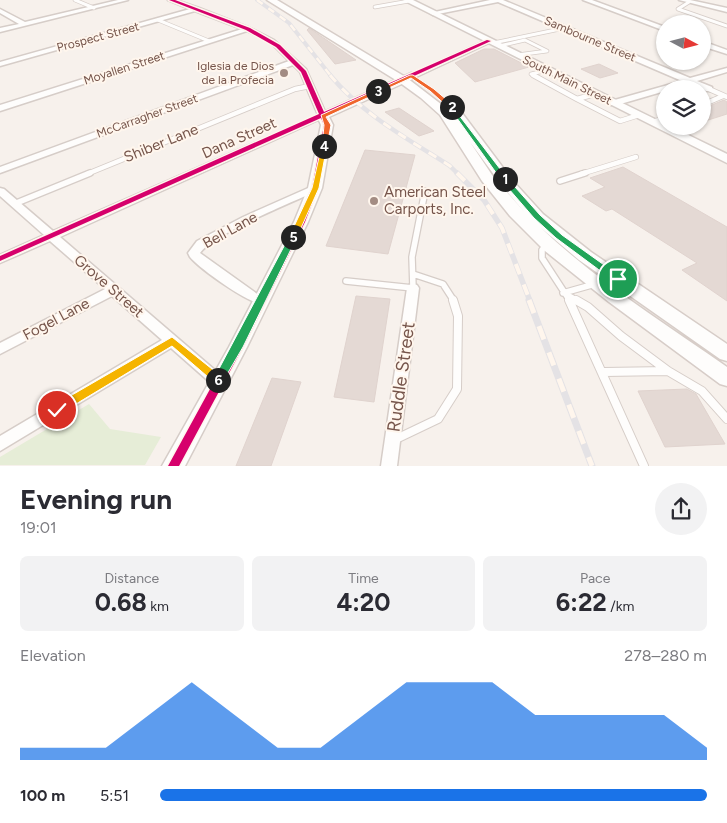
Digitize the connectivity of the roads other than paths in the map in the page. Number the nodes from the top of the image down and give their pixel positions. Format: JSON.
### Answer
{"nodes":[{"id":1,"x":75,"y":0,"type":"edge"},
{"id":2,"x":125,"y":0,"type":"edge"},
{"id":3,"x":171,"y":0,"type":"edge"},
{"id":4,"x":271,"y":0,"type":"edge"},
{"id":5,"x":282,"y":0,"type":"edge"},
{"id":6,"x":498,"y":0,"type":"edge"},
{"id":7,"x":586,"y":0,"type":"edge"},
{"id":8,"x":682,"y":0,"type":"edge"},
{"id":9,"x":720,"y":0,"type":"edge"},
{"id":10,"x":408,"y":1,"type":"edge"},
{"id":11,"x":689,"y":2,"type":"junction"},
{"id":12,"x":709,"y":6,"type":"junction"},
{"id":13,"x":375,"y":7,"type":"dead end"},
{"id":14,"x":94,"y":8,"type":"junction"},
{"id":15,"x":197,"y":9,"type":"junction"},
{"id":16,"x":727,"y":10,"type":"edge"},
{"id":17,"x":0,"y":11,"type":"edge"},
{"id":18,"x":433,"y":13,"type":"junction"},
{"id":19,"x":158,"y":20,"type":"junction"},
{"id":20,"x":24,"y":24,"type":"junction"},
{"id":21,"x":656,"y":26,"type":"edge"},
{"id":22,"x":727,"y":26,"type":"edge"},
{"id":23,"x":565,"y":28,"type":"junction"},
{"id":24,"x":248,"y":29,"type":"junction"},
{"id":25,"x":0,"y":30,"type":"edge"},
{"id":26,"x":209,"y":41,"type":"junction"},
{"id":27,"x":494,"y":43,"type":"junction"},
{"id":28,"x":711,"y":46,"type":"edge"},
{"id":29,"x":727,"y":52,"type":"edge"},
{"id":30,"x":517,"y":55,"type":"junction"},
{"id":31,"x":294,"y":62,"type":"junction"},
{"id":32,"x":0,"y":64,"type":"edge"},
{"id":33,"x":548,"y":70,"type":"junction"},
{"id":34,"x":727,"y":70,"type":"edge"},
{"id":35,"x":407,"y":78,"type":"junction"},
{"id":36,"x":690,"y":80,"type":"joint"},
{"id":37,"x":310,"y":86,"type":"junction"},
{"id":38,"x":656,"y":90,"type":"edge"},
{"id":39,"x":711,"y":90,"type":"edge"},
{"id":40,"x":595,"y":94,"type":"junction"},
{"id":41,"x":725,"y":97,"type":"edge"},
{"id":42,"x":576,"y":99,"type":"junction"},
{"id":43,"x":711,"y":102,"type":"edge"},
{"id":44,"x":614,"y":103,"type":"junction"},
{"id":45,"x":0,"y":108,"type":"edge"},
{"id":46,"x":639,"y":115,"type":"junction"},
{"id":47,"x":323,"y":116,"type":"junction"},
{"id":48,"x":656,"y":121,"type":"edge"},
{"id":49,"x":653,"y":122,"type":"junction"},
{"id":50,"x":636,"y":157,"type":"dead end"},
{"id":51,"x":727,"y":159,"type":"edge"},
{"id":52,"x":0,"y":170,"type":"edge"},
{"id":53,"x":560,"y":181,"type":"dead end"},
{"id":54,"x":315,"y":188,"type":"junction"},
{"id":55,"x":0,"y":191,"type":"edge"},
{"id":56,"x":425,"y":191,"type":"dead end"},
{"id":57,"x":14,"y":204,"type":"junction"},
{"id":58,"x":52,"y":236,"type":"junction"},
{"id":59,"x":547,"y":243,"type":"junction"},
{"id":60,"x":0,"y":259,"type":"edge"},
{"id":61,"x":346,"y":281,"type":"dead end"},
{"id":62,"x":413,"y":281,"type":"junction"},
{"id":63,"x":598,"y":284,"type":"junction"},
{"id":64,"x":113,"y":290,"type":"junction"},
{"id":65,"x":563,"y":293,"type":"junction"},
{"id":66,"x":261,"y":300,"type":"junction"},
{"id":67,"x":172,"y":341,"type":"junction"},
{"id":68,"x":0,"y":349,"type":"edge"},
{"id":69,"x":727,"y":354,"type":"edge"},
{"id":70,"x":668,"y":371,"type":"junction"},
{"id":71,"x":604,"y":372,"type":"junction"},
{"id":72,"x":727,"y":378,"type":"edge"},
{"id":73,"x":218,"y":381,"type":"junction"},
{"id":74,"x":727,"y":420,"type":"edge"},
{"id":75,"x":392,"y":441,"type":"junction"},
{"id":76,"x":0,"y":444,"type":"edge"},
{"id":77,"x":173,"y":466,"type":"edge"},
{"id":78,"x":388,"y":466,"type":"edge"},
{"id":79,"x":644,"y":466,"type":"edge"}],
"edges":[{"from":1,"to":14,"type":"lane"},
{"from":2,"to":14,"type":"street"},
{"from":3,"to":15,"type":"street"},
{"from":4,"to":35,"type":"main road"},
{"from":5,"to":35,"type":"main road"},
{"from":6,"to":18,"type":"street"},
{"from":6,"to":23,"type":"street","name":"Sambourne Street"},
{"from":7,"to":21,"type":"street"},
{"from":8,"to":11,"type":"street"},
{"from":9,"to":12,"type":"street"},
{"from":10,"to":13,"type":"lane"},
{"from":10,"to":18,"type":"street","name":"South Main Street"},
{"from":11,"to":12,"type":"street"},
{"from":11,"to":22,"type":"lane"},
{"from":12,"to":16,"type":"street"},
{"from":14,"to":20,"type":"street"},
{"from":15,"to":19,"type":"street","name":"Prospect Street"},
{"from":15,"to":24,"type":"street"},
{"from":17,"to":20,"type":"street"},
{"from":18,"to":27,"type":"street","name":"South Main Street"},
{"from":19,"to":26,"type":"lane"},
{"from":19,"to":32,"type":"street","name":"Prospect Street"},
{"from":20,"to":25,"type":"street"},
{"from":23,"to":27,"type":"lane"},
{"from":23,"to":36,"type":"street","name":"Sambourne Street"},
{"from":24,"to":26,"type":"street","name":"Moyallen Street"},
{"from":24,"to":31,"type":"street"},
{"from":26,"to":45,"type":"street","name":"Moyallen Street"},
{"from":27,"to":30,"type":"street","name":"South Main Street"},
{"from":27,"to":30,"type":"lane"},
{"from":27,"to":35,"type":"street","name":"Dana Street"},
{"from":28,"to":29,"type":"street"},
{"from":30,"to":33,"type":"street","name":"South Main Street"},
{"from":31,"to":37,"type":"street"},
{"from":31,"to":52,"type":"street","name":"McCarragher Street"},
{"from":33,"to":40,"type":"street","name":"South Main Street"},
{"from":33,"to":42,"type":"lane"},
{"from":34,"to":36,"type":"street"},
{"from":35,"to":47,"type":"street","name":"Dana Street"},
{"from":35,"to":59,"type":"main road"},
{"from":35,"to":69,"type":"main road"},
{"from":37,"to":47,"type":"street"},
{"from":37,"to":57,"type":"lane","name":"Shiber Lane"},
{"from":38,"to":44,"type":"street"},
{"from":39,"to":41,"type":"lane"},
{"from":40,"to":42,"type":"lane"},
{"from":40,"to":44,"type":"street","name":"South Main Street"},
{"from":41,"to":43,"type":"lane"},
{"from":42,"to":46,"type":"lane"},
{"from":44,"to":46,"type":"street","name":"South Main Street"},
{"from":46,"to":49,"type":"street","name":"South Main Street"},
{"from":47,"to":54,"type":"street"},
{"from":47,"to":58,"type":"street","name":"Dana Street"},
{"from":48,"to":49,"type":"lane"},
{"from":49,"to":51,"type":"street","name":"South Main Street"},
{"from":50,"to":53,"type":"lane"},
{"from":54,"to":66,"type":"street"},
{"from":54,"to":66,"type":"street","name":"Bell Lane"},
{"from":55,"to":57,"type":"street","name":"Grove Street"},
{"from":56,"to":62,"type":"lane"},
{"from":57,"to":58,"type":"street","name":"Grove Street"},
{"from":58,"to":60,"type":"street","name":"Dana Street"},
{"from":58,"to":64,"type":"street","name":"Grove Street"},
{"from":59,"to":63,"type":"main road"},
{"from":59,"to":65,"type":"lane"},
{"from":61,"to":62,"type":"lane"},
{"from":62,"to":75,"type":"street","name":"Ruddle Street"},
{"from":62,"to":75,"type":"lane"},
{"from":63,"to":65,"type":"lane"},
{"from":63,"to":72,"type":"main road"},
{"from":64,"to":67,"type":"street","name":"Grove Street"},
{"from":64,"to":68,"type":"street","name":"Fogel Lane"},
{"from":65,"to":70,"type":"lane"},
{"from":65,"to":71,"type":"lane"},
{"from":66,"to":73,"type":"street"},
{"from":67,"to":73,"type":"street","name":"Grove Street"},
{"from":67,"to":76,"type":"street"},
{"from":70,"to":71,"type":"lane"},
{"from":70,"to":74,"type":"lane"},
{"from":71,"to":79,"type":"lane"},
{"from":73,"to":77,"type":"street"},
{"from":75,"to":78,"type":"street","name":"Ruddle Street"}]}
